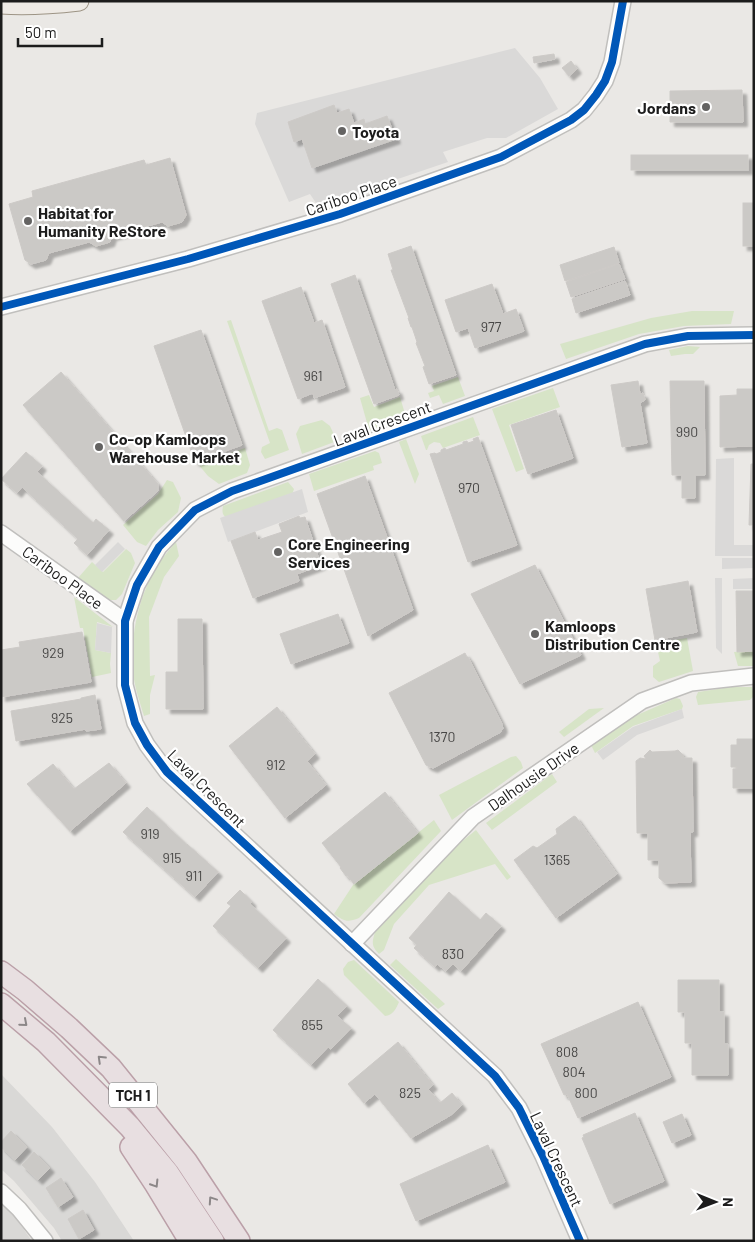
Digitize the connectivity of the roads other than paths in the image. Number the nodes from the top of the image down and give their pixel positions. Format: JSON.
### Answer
{"nodes":[{"id":1,"x":79,"y":1,"type":"edge"},
{"id":2,"x":622,"y":1,"type":"edge"},
{"id":3,"x":1,"y":4,"type":"edge"},
{"id":4,"x":1,"y":307,"type":"edge"},
{"id":5,"x":754,"y":334,"type":"edge"},
{"id":6,"x":1,"y":532,"type":"edge"},
{"id":7,"x":126,"y":621,"type":"junction"},
{"id":8,"x":754,"y":676,"type":"edge"},
{"id":9,"x":352,"y":944,"type":"junction"},
{"id":10,"x":1,"y":972,"type":"edge"},
{"id":11,"x":1,"y":1004,"type":"edge"},
{"id":12,"x":90,"y":1085,"type":"junction"},
{"id":13,"x":1,"y":1192,"type":"edge"},
{"id":14,"x":45,"y":1241,"type":"edge"},
{"id":15,"x":190,"y":1241,"type":"edge"},
{"id":16,"x":213,"y":1241,"type":"edge"},
{"id":17,"x":239,"y":1241,"type":"edge"},
{"id":18,"x":580,"y":1241,"type":"edge"}],
"edges":[{"from":1,"to":3,"type":"main road"},
{"from":2,"to":4,"type":"street","name":"Cariboo Place"},
{"from":5,"to":7,"type":"street","name":"Laval Crescent"},
{"from":6,"to":7,"type":"street","name":"Cariboo Place"},
{"from":7,"to":9,"type":"street","name":"Laval Crescent"},
{"from":8,"to":9,"type":"street","name":"Dalhousie Drive"},
{"from":9,"to":18,"type":"street","name":"Laval Crescent"},
{"from":17,"to":10,"type":"highway","number":"TCH 1","one_way":true},
{"from":11,"to":12,"type":"highway","number":"TCH 1","one_way":true},
{"from":12,"to":15,"type":"highway","one_way":true},
{"from":12,"to":16,"type":"highway","number":"TCH 1"},
{"from":13,"to":14,"type":"street"}]}
